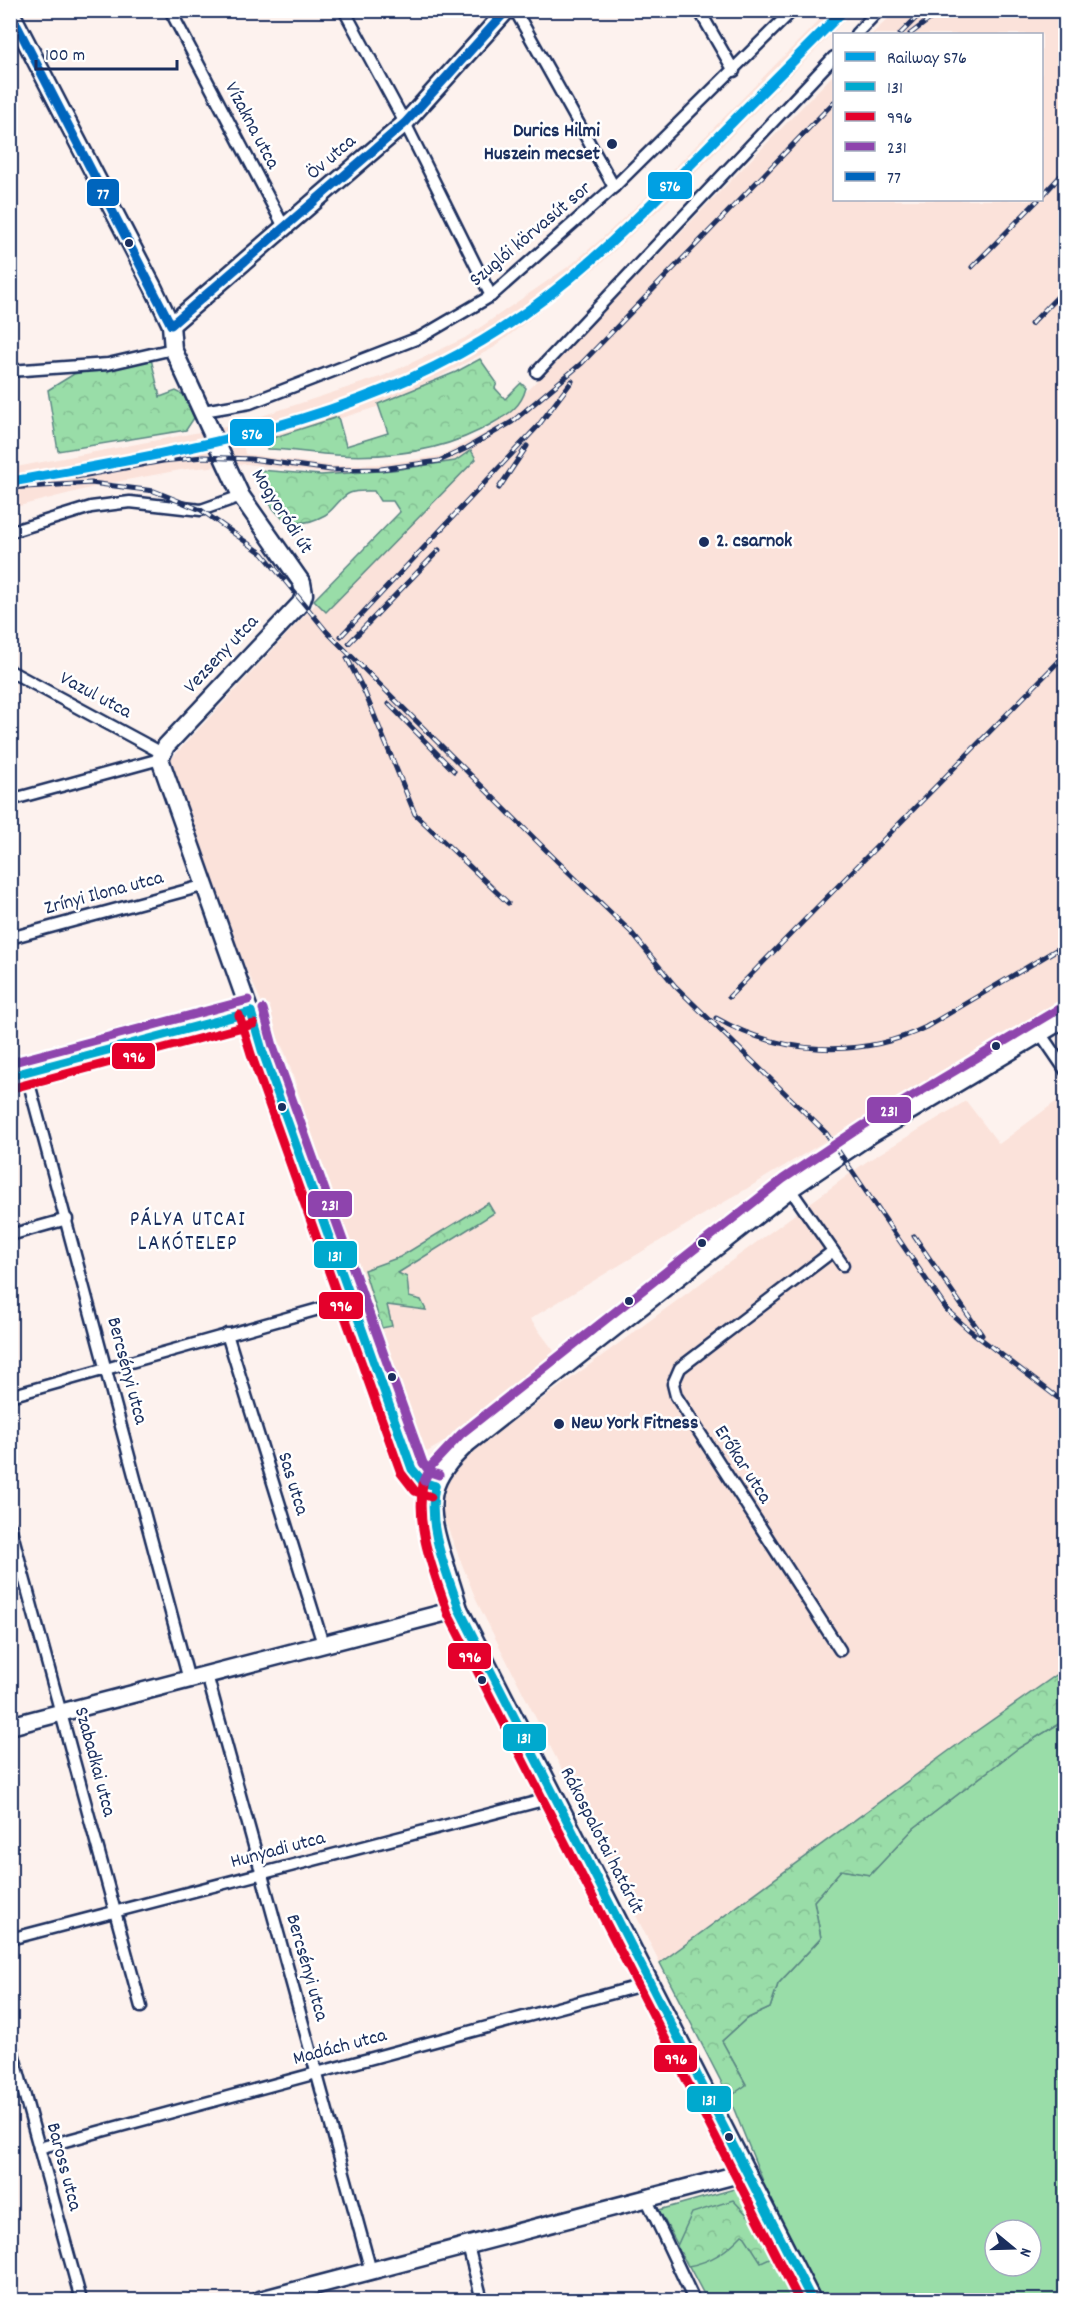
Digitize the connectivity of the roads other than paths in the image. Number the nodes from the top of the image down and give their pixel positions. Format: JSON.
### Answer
{"nodes":[{"id":1,"x":10,"y":10,"type":"edge"},
{"id":2,"x":170,"y":10,"type":"edge"},
{"id":3,"x":344,"y":10,"type":"edge"},
{"id":4,"x":507,"y":10,"type":"edge"},
{"id":5,"x":515,"y":10,"type":"edge"},
{"id":6,"x":699,"y":10,"type":"edge"},
{"id":7,"x":793,"y":10,"type":"edge"},
{"id":8,"x":879,"y":10,"type":"edge"},
{"id":9,"x":857,"y":33,"type":"edge"},
{"id":10,"x":833,"y":58,"type":"edge"},
{"id":11,"x":734,"y":71,"type":"junction"},
{"id":12,"x":405,"y":123,"type":"junction"},
{"id":13,"x":614,"y":187,"type":"junction"},
{"id":14,"x":284,"y":227,"type":"junction"},
{"id":15,"x":491,"y":296,"type":"junction"},
{"id":16,"x":171,"y":326,"type":"junction"},
{"id":17,"x":173,"y":349,"type":"junction"},
{"id":18,"x":10,"y":371,"type":"edge"},
{"id":19,"x":537,"y":372,"type":"dead end"},
{"id":20,"x":203,"y":411,"type":"junction"},
{"id":21,"x":241,"y":496,"type":"junction"},
{"id":22,"x":10,"y":532,"type":"edge"},
{"id":23,"x":302,"y":583,"type":"joint"},
{"id":24,"x":10,"y":671,"type":"edge"},
{"id":25,"x":161,"y":756,"type":"junction"},
{"id":26,"x":10,"y":800,"type":"edge"},
{"id":27,"x":206,"y":885,"type":"junction"},
{"id":28,"x":10,"y":938,"type":"edge"},
{"id":29,"x":251,"y":1012,"type":"junction"},
{"id":30,"x":1065,"y":1018,"type":"edge"},
{"id":31,"x":1040,"y":1033,"type":"junction"},
{"id":32,"x":1065,"y":1071,"type":"edge"},
{"id":33,"x":18,"y":1074,"type":"edge"},
{"id":34,"x":790,"y":1189,"type":"junction"},
{"id":35,"x":67,"y":1220,"type":"junction"},
{"id":36,"x":10,"y":1235,"type":"edge"},
{"id":37,"x":833,"y":1251,"type":"junction"},
{"id":38,"x":843,"y":1265,"type":"dead end"},
{"id":39,"x":351,"y":1300,"type":"junction"},
{"id":40,"x":227,"y":1334,"type":"junction"},
{"id":41,"x":107,"y":1368,"type":"junction"},
{"id":42,"x":10,"y":1396,"type":"edge"},
{"id":43,"x":435,"y":1486,"type":"junction"},
{"id":44,"x":10,"y":1526,"type":"edge"},
{"id":45,"x":459,"y":1609,"type":"junction"},
{"id":46,"x":323,"y":1644,"type":"junction"},
{"id":47,"x":840,"y":1650,"type":"dead end"},
{"id":48,"x":207,"y":1675,"type":"junction"},
{"id":49,"x":189,"y":1680,"type":"junction"},
{"id":50,"x":62,"y":1713,"type":"junction"},
{"id":51,"x":10,"y":1726,"type":"edge"},
{"id":52,"x":555,"y":1797,"type":"junction"},
{"id":53,"x":261,"y":1874,"type":"junction"},
{"id":54,"x":116,"y":1912,"type":"junction"},
{"id":55,"x":10,"y":1939,"type":"edge"},
{"id":56,"x":650,"y":1983,"type":"junction"},
{"id":57,"x":141,"y":2007,"type":"dead end"},
{"id":58,"x":11,"y":2046,"type":"edge"},
{"id":59,"x":316,"y":2072,"type":"junction"},
{"id":60,"x":39,"y":2148,"type":"junction"},
{"id":61,"x":747,"y":2172,"type":"junction"},
{"id":62,"x":646,"y":2198,"type":"junction"},
{"id":63,"x":468,"y":2246,"type":"junction"},
{"id":64,"x":371,"y":2271,"type":"junction"},
{"id":65,"x":81,"y":2301,"type":"edge"},
{"id":66,"x":260,"y":2301,"type":"edge"},
{"id":67,"x":482,"y":2301,"type":"edge"},
{"id":68,"x":694,"y":2301,"type":"edge"},
{"id":69,"x":812,"y":2301,"type":"edge"}],
"edges":[{"from":1,"to":16,"type":"street","name":"Mogyoródi út"},
{"from":2,"to":14,"type":"street","name":"Vízakna utca"},
{"from":3,"to":12,"type":"street"},
{"from":4,"to":12,"type":"street","name":"Öv utca"},
{"from":5,"to":13,"type":"street"},
{"from":6,"to":11,"type":"street"},
{"from":7,"to":11,"type":"street","name":"Szuglói körvasút sor"},
{"from":8,"to":9,"type":"street"},
{"from":10,"to":19,"type":"street"},
{"from":11,"to":13,"type":"street","name":"Szuglói körvasút sor"},
{"from":12,"to":14,"type":"street","name":"Öv utca"},
{"from":12,"to":15,"type":"street"},
{"from":13,"to":15,"type":"street","name":"Szuglói körvasút sor"},
{"from":14,"to":16,"type":"street","name":"Öv utca"},
{"from":15,"to":20,"type":"street","name":"Szuglói körvasút sor"},
{"from":16,"to":17,"type":"street","name":"Mogyoródi út"},
{"from":17,"to":18,"type":"street"},
{"from":17,"to":20,"type":"street","name":"Mogyoródi út"},
{"from":20,"to":21,"type":"street","name":"Mogyoródi út"},
{"from":21,"to":22,"type":"street"},
{"from":21,"to":23,"type":"street","name":"Mogyoródi út"},
{"from":23,"to":25,"type":"street","name":"Vezseny utca"},
{"from":24,"to":25,"type":"street","name":"Vazul utca"},
{"from":25,"to":26,"type":"street"},
{"from":25,"to":27,"type":"street"},
{"from":27,"to":28,"type":"street","name":"Zrínyi Ilona utca"},
{"from":27,"to":29,"type":"street"},
{"from":29,"to":33,"type":"street"},
{"from":29,"to":39,"type":"street"},
{"from":30,"to":31,"type":"street"},
{"from":31,"to":32,"type":"street"},
{"from":31,"to":34,"type":"street"},
{"from":33,"to":35,"type":"street","name":"Bercsényi utca"},
{"from":34,"to":37,"type":"street"},
{"from":34,"to":43,"type":"street"},
{"from":35,"to":36,"type":"street"},
{"from":35,"to":41,"type":"street","name":"Bercsényi utca"},
{"from":37,"to":38,"type":"street"},
{"from":37,"to":47,"type":"street","name":"Erőkar utca"},
{"from":39,"to":40,"type":"street"},
{"from":39,"to":43,"type":"street"},
{"from":40,"to":41,"type":"street"},
{"from":40,"to":46,"type":"street","name":"Sas utca"},
{"from":41,"to":42,"type":"street"},
{"from":41,"to":49,"type":"street","name":"Bercsényi utca"},
{"from":43,"to":45,"type":"street","name":"Rákospalotai határút"},
{"from":44,"to":50,"type":"street","name":"Szabadkai utca"},
{"from":45,"to":46,"type":"street"},
{"from":45,"to":52,"type":"street","name":"Rákospalotai határút"},
{"from":46,"to":48,"type":"street"},
{"from":48,"to":49,"type":"street"},
{"from":48,"to":53,"type":"street","name":"Bercsényi utca"},
{"from":49,"to":50,"type":"street"},
{"from":50,"to":51,"type":"street"},
{"from":50,"to":54,"type":"street","name":"Szabadkai utca"},
{"from":52,"to":53,"type":"street","name":"Hunyadi utca"},
{"from":52,"to":56,"type":"street","name":"Rákospalotai határút"},
{"from":53,"to":54,"type":"street","name":"Hunyadi utca"},
{"from":53,"to":59,"type":"street","name":"Bercsényi utca"},
{"from":54,"to":55,"type":"street","name":"Hunyadi utca"},
{"from":54,"to":57,"type":"street","name":"Szabadkai utca"},
{"from":56,"to":59,"type":"street","name":"Madách utca"},
{"from":56,"to":61,"type":"street","name":"Rákospalotai határút"},
{"from":58,"to":60,"type":"street","name":"Baross utca"},
{"from":59,"to":60,"type":"street","name":"Madách utca"},
{"from":59,"to":64,"type":"street","name":"Bercsényi utca"},
{"from":60,"to":65,"type":"street","name":"Baross utca"},
{"from":61,"to":62,"type":"street"},
{"from":61,"to":69,"type":"street","name":"Rákospalotai határút"},
{"from":62,"to":63,"type":"street"},
{"from":62,"to":68,"type":"street"},
{"from":63,"to":64,"type":"street"},
{"from":63,"to":67,"type":"street"},
{"from":64,"to":66,"type":"street"}]}
